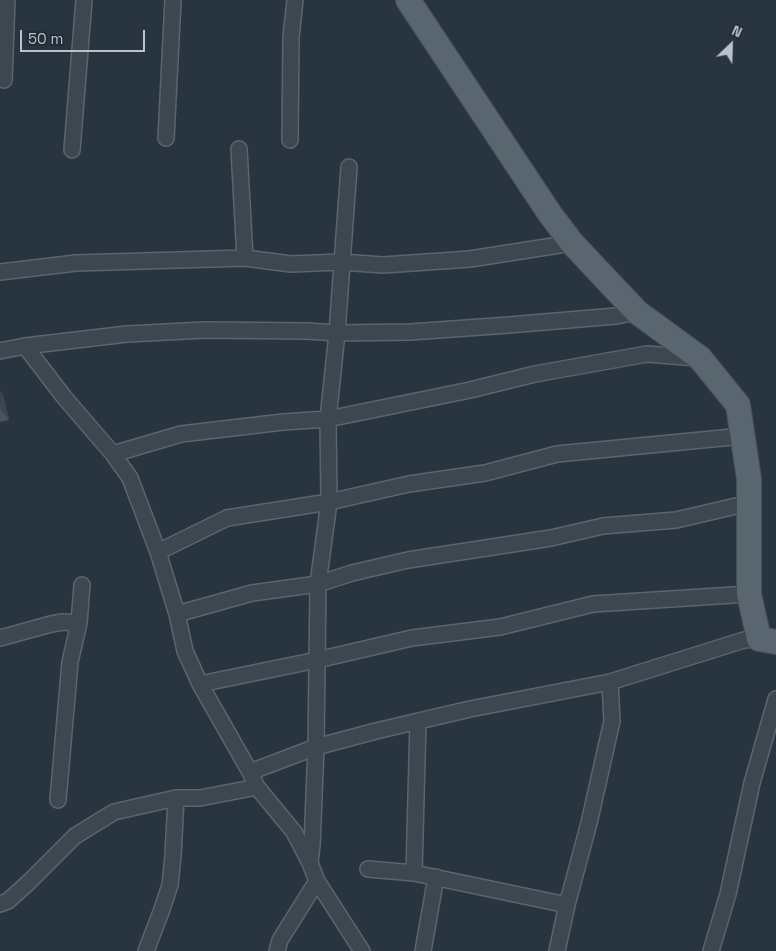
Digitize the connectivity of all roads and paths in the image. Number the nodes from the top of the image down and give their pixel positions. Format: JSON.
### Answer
{"nodes":[{"id":1,"x":8,"y":0,"type":"edge"},
{"id":2,"x":84,"y":0,"type":"edge"},
{"id":3,"x":174,"y":0,"type":"edge"},
{"id":4,"x":295,"y":0,"type":"edge"},
{"id":5,"x":408,"y":0,"type":"edge"},
{"id":6,"x":4,"y":80,"type":"dead end"},
{"id":7,"x":166,"y":138,"type":"dead end"},
{"id":8,"x":290,"y":140,"type":"dead end"},
{"id":9,"x":239,"y":149,"type":"dead end"},
{"id":10,"x":72,"y":150,"type":"dead end"},
{"id":11,"x":349,"y":167,"type":"dead end"},
{"id":12,"x":572,"y":243,"type":"junction"},
{"id":13,"x":245,"y":258,"type":"junction"},
{"id":14,"x":342,"y":262,"type":"junction"},
{"id":15,"x":0,"y":272,"type":"edge"},
{"id":16,"x":637,"y":312,"type":"junction"},
{"id":17,"x":337,"y":333,"type":"junction"},
{"id":18,"x":25,"y":346,"type":"junction"},
{"id":19,"x":0,"y":351,"type":"edge"},
{"id":20,"x":700,"y":358,"type":"junction"},
{"id":21,"x":328,"y":419,"type":"junction"},
{"id":22,"x":742,"y":436,"type":"junction"},
{"id":23,"x":113,"y":454,"type":"junction"},
{"id":24,"x":329,"y":502,"type":"junction"},
{"id":25,"x":749,"y":503,"type":"junction"},
{"id":26,"x":158,"y":552,"type":"junction"},
{"id":27,"x":318,"y":584,"type":"junction"},
{"id":28,"x":82,"y":585,"type":"dead end"},
{"id":29,"x":749,"y":594,"type":"junction"},
{"id":30,"x":177,"y":614,"type":"junction"},
{"id":31,"x":79,"y":623,"type":"junction"},
{"id":32,"x":0,"y":638,"type":"edge"},
{"id":33,"x":768,"y":641,"type":"edge"},
{"id":34,"x":317,"y":660,"type":"junction"},
{"id":35,"x":610,"y":682,"type":"junction"},
{"id":36,"x":200,"y":684,"type":"junction"},
{"id":37,"x":776,"y":699,"type":"edge"},
{"id":38,"x":418,"y":722,"type":"junction"},
{"id":39,"x":316,"y":747,"type":"junction"},
{"id":40,"x":250,"y":772,"type":"junction"},
{"id":41,"x":257,"y":787,"type":"junction"},
{"id":42,"x":176,"y":798,"type":"junction"},
{"id":43,"x":58,"y":800,"type":"dead end"},
{"id":44,"x":310,"y":863,"type":"junction"},
{"id":45,"x":368,"y":869,"type":"dead end"},
{"id":46,"x":414,"y":873,"type":"junction"},
{"id":47,"x":436,"y":877,"type":"junction"},
{"id":48,"x":317,"y":881,"type":"junction"},
{"id":49,"x":0,"y":904,"type":"edge"},
{"id":50,"x":567,"y":905,"type":"junction"},
{"id":51,"x":146,"y":951,"type":"edge"},
{"id":52,"x":277,"y":951,"type":"edge"},
{"id":53,"x":362,"y":951,"type":"edge"},
{"id":54,"x":424,"y":951,"type":"edge"},
{"id":55,"x":557,"y":951,"type":"edge"},
{"id":56,"x":711,"y":951,"type":"edge"}],
"edges":[{"from":1,"to":6,"type":"street"},
{"from":2,"to":10,"type":"street"},
{"from":3,"to":7,"type":"street"},
{"from":4,"to":8,"type":"street"},
{"from":5,"to":12,"type":"main road"},
{"from":9,"to":13,"type":"street"},
{"from":11,"to":14,"type":"street"},
{"from":12,"to":14,"type":"street"},
{"from":12,"to":16,"type":"main road"},
{"from":13,"to":14,"type":"street"},
{"from":13,"to":15,"type":"street"},
{"from":14,"to":17,"type":"street"},
{"from":16,"to":17,"type":"street"},
{"from":16,"to":20,"type":"main road"},
{"from":17,"to":18,"type":"street"},
{"from":17,"to":21,"type":"street"},
{"from":18,"to":19,"type":"street"},
{"from":18,"to":23,"type":"street"},
{"from":20,"to":21,"type":"street"},
{"from":20,"to":22,"type":"main road"},
{"from":21,"to":23,"type":"street"},
{"from":21,"to":24,"type":"street"},
{"from":22,"to":24,"type":"street"},
{"from":22,"to":25,"type":"main road"},
{"from":23,"to":26,"type":"street"},
{"from":24,"to":26,"type":"street"},
{"from":24,"to":27,"type":"street"},
{"from":25,"to":27,"type":"street"},
{"from":25,"to":29,"type":"main road"},
{"from":26,"to":30,"type":"street"},
{"from":27,"to":30,"type":"street"},
{"from":27,"to":34,"type":"street"},
{"from":28,"to":31,"type":"street"},
{"from":29,"to":33,"type":"main road"},
{"from":29,"to":34,"type":"street"},
{"from":30,"to":36,"type":"street"},
{"from":31,"to":32,"type":"street"},
{"from":31,"to":43,"type":"street"},
{"from":33,"to":35,"type":"street"},
{"from":34,"to":36,"type":"street"},
{"from":34,"to":39,"type":"street"},
{"from":35,"to":38,"type":"street"},
{"from":35,"to":50,"type":"street"},
{"from":36,"to":40,"type":"street"},
{"from":37,"to":56,"type":"street"},
{"from":38,"to":39,"type":"street"},
{"from":38,"to":46,"type":"street"},
{"from":39,"to":40,"type":"street"},
{"from":39,"to":44,"type":"street"},
{"from":40,"to":41,"type":"street"},
{"from":41,"to":42,"type":"street"},
{"from":41,"to":44,"type":"street"},
{"from":42,"to":49,"type":"street"},
{"from":42,"to":51,"type":"street"},
{"from":44,"to":48,"type":"street"},
{"from":45,"to":46,"type":"street"},
{"from":46,"to":47,"type":"street"},
{"from":47,"to":50,"type":"street"},
{"from":47,"to":54,"type":"street"},
{"from":48,"to":52,"type":"street"},
{"from":48,"to":53,"type":"street"},
{"from":50,"to":55,"type":"street"}]}
